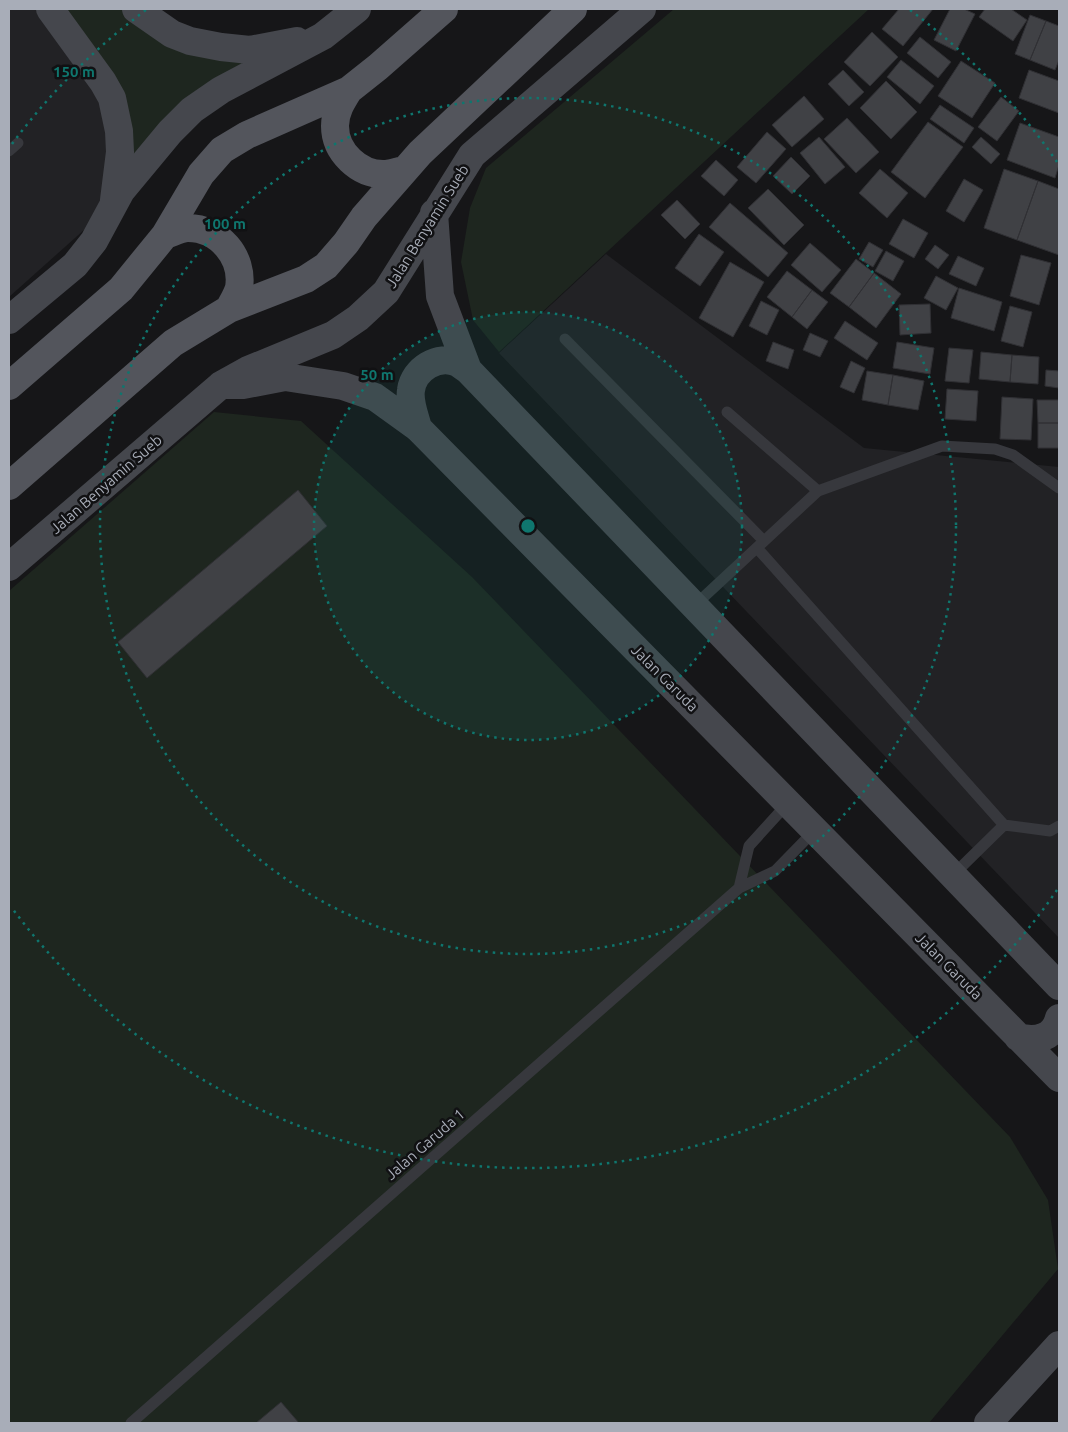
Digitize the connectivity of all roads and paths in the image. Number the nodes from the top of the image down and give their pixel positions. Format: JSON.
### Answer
{"nodes":[{"id":1,"x":50,"y":9,"type":"edge"},
{"id":2,"x":357,"y":9,"type":"edge"},
{"id":3,"x":444,"y":9,"type":"edge"},
{"id":4,"x":595,"y":9,"type":"edge"},
{"id":5,"x":642,"y":9,"type":"edge"},
{"id":6,"x":146,"y":12,"type":"edge"},
{"id":7,"x":568,"y":13,"type":"edge"},
{"id":8,"x":323,"y":36,"type":"junction"},
{"id":9,"x":349,"y":90,"type":"junction"},
{"id":10,"x":18,"y":143,"type":"dead end"},
{"id":11,"x":9,"y":152,"type":"edge"},
{"id":12,"x":404,"y":170,"type":"junction"},
{"id":13,"x":113,"y":204,"type":"junction"},
{"id":14,"x":434,"y":213,"type":"junction"},
{"id":15,"x":165,"y":235,"type":"junction"},
{"id":16,"x":228,"y":309,"type":"junction"},
{"id":17,"x":9,"y":320,"type":"edge"},
{"id":18,"x":565,"y":339,"type":"dead end"},
{"id":19,"x":468,"y":370,"type":"junction"},
{"id":20,"x":221,"y":385,"type":"junction"},
{"id":21,"x":9,"y":386,"type":"edge"},
{"id":22,"x":727,"y":412,"type":"dead end"},
{"id":23,"x":418,"y":428,"type":"junction"},
{"id":24,"x":9,"y":486,"type":"edge"},
{"id":25,"x":1059,"y":488,"type":"edge"},
{"id":26,"x":818,"y":491,"type":"junction"},
{"id":27,"x":761,"y":544,"type":"junction"},
{"id":28,"x":9,"y":567,"type":"edge"},
{"id":29,"x":694,"y":606,"type":"junction"},
{"id":30,"x":788,"y":803,"type":"junction"},
{"id":31,"x":1004,"y":825,"type":"junction"},
{"id":32,"x":1059,"y":826,"type":"edge"},
{"id":33,"x":815,"y":830,"type":"junction"},
{"id":34,"x":953,"y":875,"type":"junction"},
{"id":35,"x":738,"y":888,"type":"junction"},
{"id":36,"x":1058,"y":988,"type":"edge"},
{"id":37,"x":1059,"y":1018,"type":"edge"},
{"id":38,"x":1018,"y":1036,"type":"junction"},
{"id":39,"x":1057,"y":1078,"type":"edge"},
{"id":40,"x":1059,"y":1345,"type":"edge"},
{"id":41,"x":131,"y":1423,"type":"edge"},
{"id":42,"x":988,"y":1423,"type":"edge"}],
"edges":[{"from":1,"to":13,"type":"main road"},
{"from":2,"to":8,"type":"main road"},
{"from":3,"to":9,"type":"main road"},
{"from":4,"to":7,"type":"main road"},
{"from":5,"to":14,"type":"main road","name":"Jalan Benyamin Sueb"},
{"from":6,"to":8,"type":"main road"},
{"from":7,"to":12,"type":"main road"},
{"from":8,"to":13,"type":"main road"},
{"from":9,"to":12,"type":"main road"},
{"from":9,"to":15,"type":"main road"},
{"from":10,"to":11,"type":"lane"},
{"from":12,"to":16,"type":"main road"},
{"from":13,"to":17,"type":"main road"},
{"from":14,"to":19,"type":"main road"},
{"from":14,"to":20,"type":"main road","name":"Jalan Benyamin Sueb"},
{"from":15,"to":16,"type":"main road"},
{"from":15,"to":21,"type":"main road"},
{"from":16,"to":24,"type":"main road"},
{"from":18,"to":27,"type":"lane"},
{"from":19,"to":23,"type":"main road"},
{"from":19,"to":29,"type":"main road"},
{"from":20,"to":23,"type":"main road","name":"Jalan Garuda"},
{"from":20,"to":28,"type":"main road","name":"Jalan Benyamin Sueb"},
{"from":22,"to":26,"type":"lane"},
{"from":23,"to":30,"type":"main road","name":"Jalan Garuda"},
{"from":25,"to":26,"type":"lane"},
{"from":26,"to":27,"type":"lane"},
{"from":27,"to":29,"type":"lane"},
{"from":27,"to":31,"type":"lane"},
{"from":29,"to":34,"type":"main road"},
{"from":30,"to":33,"type":"main road","name":"Jalan Garuda"},
{"from":30,"to":35,"type":"lane"},
{"from":31,"to":32,"type":"lane"},
{"from":31,"to":34,"type":"lane"},
{"from":33,"to":35,"type":"lane","name":"Jalan Garuda 1"},
{"from":33,"to":38,"type":"main road","name":"Jalan Garuda"},
{"from":34,"to":36,"type":"main road"},
{"from":35,"to":41,"type":"lane","name":"Jalan Garuda 1"},
{"from":37,"to":38,"type":"main road"},
{"from":38,"to":39,"type":"main road","name":"Jalan Garuda"},
{"from":40,"to":42,"type":"main road"}]}
